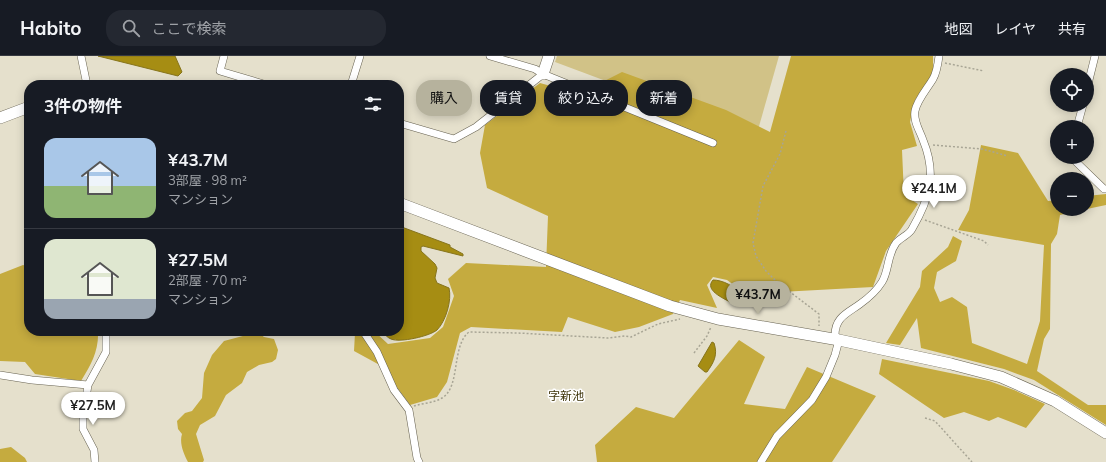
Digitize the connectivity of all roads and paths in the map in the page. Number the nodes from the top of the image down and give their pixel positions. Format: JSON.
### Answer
{"nodes":[{"id":1,"x":81,"y":56,"type":"edge"},
{"id":2,"x":224,"y":56,"type":"edge"},
{"id":3,"x":360,"y":56,"type":"edge"},
{"id":4,"x":490,"y":56,"type":"edge"},
{"id":5,"x":549,"y":56,"type":"edge"},
{"id":6,"x":1095,"y":56,"type":"edge"},
{"id":7,"x":939,"y":59,"type":"edge"},
{"id":8,"x":1092,"y":68,"type":"edge"},
{"id":9,"x":984,"y":72,"type":"dead end"},
{"id":10,"x":543,"y":74,"type":"junction"},
{"id":11,"x":86,"y":80,"type":"edge"},
{"id":12,"x":249,"y":80,"type":"edge"},
{"id":13,"x":353,"y":80,"type":"edge"},
{"id":14,"x":24,"y":109,"type":"edge"},
{"id":15,"x":0,"y":118,"type":"edge"},
{"id":16,"x":404,"y":124,"type":"edge"},
{"id":17,"x":786,"y":131,"type":"dead end"},
{"id":18,"x":713,"y":144,"type":"dead end"},
{"id":19,"x":925,"y":144,"type":"junction"},
{"id":20,"x":1008,"y":156,"type":"dead end"},
{"id":21,"x":1078,"y":164,"type":"edge"},
{"id":22,"x":1106,"y":189,"type":"edge"},
{"id":23,"x":404,"y":205,"type":"edge"},
{"id":24,"x":918,"y":218,"type":"junction"},
{"id":25,"x":988,"y":245,"type":"dead end"},
{"id":26,"x":683,"y":318,"type":"dead end"},
{"id":27,"x":711,"y":325,"type":"dead end"},
{"id":28,"x":106,"y":336,"type":"edge"},
{"id":29,"x":366,"y":336,"type":"edge"},
{"id":30,"x":819,"y":338,"type":"junction"},
{"id":31,"x":839,"y":340,"type":"junction"},
{"id":32,"x":694,"y":353,"type":"dead end"},
{"id":33,"x":0,"y":375,"type":"edge"},
{"id":34,"x":88,"y":385,"type":"junction"},
{"id":35,"x":409,"y":410,"type":"junction"},
{"id":36,"x":925,"y":418,"type":"dead end"},
{"id":37,"x":1106,"y":433,"type":"edge"},
{"id":38,"x":95,"y":462,"type":"edge"},
{"id":39,"x":419,"y":462,"type":"edge"},
{"id":40,"x":761,"y":462,"type":"edge"},
{"id":41,"x":972,"y":462,"type":"edge"}],
"edges":[{"from":1,"to":11,"type":"street"},
{"from":2,"to":12,"type":"street"},
{"from":3,"to":13,"type":"street"},
{"from":4,"to":10,"type":"street"},
{"from":5,"to":10,"type":"street"},
{"from":6,"to":8,"type":"street"},
{"from":7,"to":9,"type":"path"},
{"from":7,"to":19,"type":"street"},
{"from":10,"to":16,"type":"street"},
{"from":10,"to":18,"type":"street"},
{"from":14,"to":15,"type":"street"},
{"from":17,"to":30,"type":"path"},
{"from":19,"to":20,"type":"path"},
{"from":19,"to":24,"type":"street"},
{"from":21,"to":22,"type":"street"},
{"from":23,"to":30,"type":"street"},
{"from":24,"to":25,"type":"path"},
{"from":24,"to":31,"type":"street"},
{"from":26,"to":35,"type":"path"},
{"from":27,"to":32,"type":"path"},
{"from":28,"to":34,"type":"street"},
{"from":29,"to":35,"type":"street"},
{"from":30,"to":31,"type":"street"},
{"from":31,"to":37,"type":"street"},
{"from":31,"to":40,"type":"street"},
{"from":33,"to":34,"type":"street"},
{"from":34,"to":38,"type":"street"},
{"from":35,"to":39,"type":"street"},
{"from":36,"to":41,"type":"path"}]}
